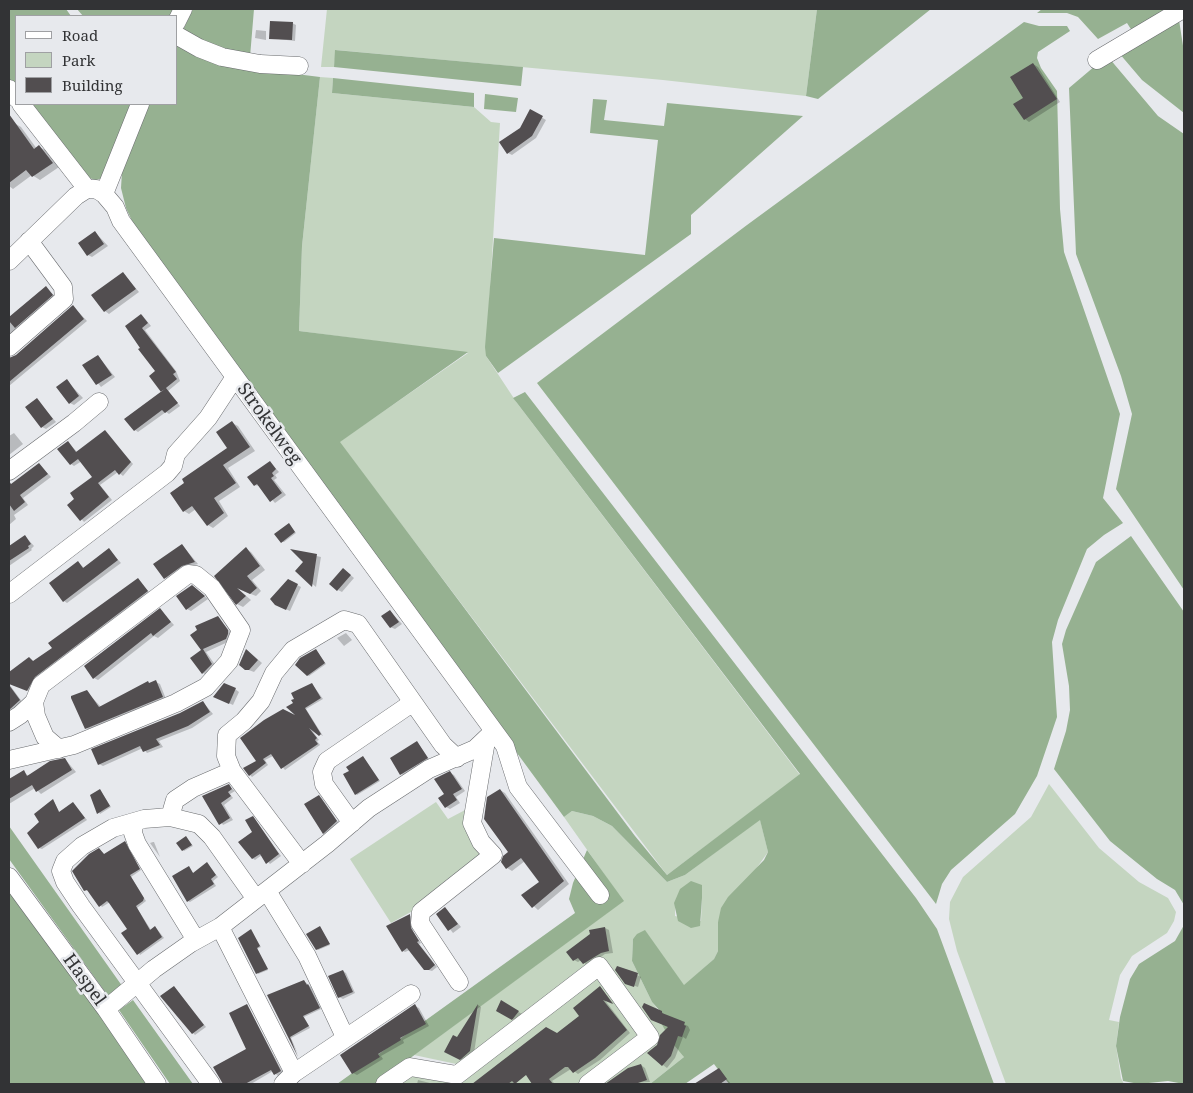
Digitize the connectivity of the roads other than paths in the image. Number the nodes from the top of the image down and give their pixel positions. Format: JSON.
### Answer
{"nodes":[{"id":1,"x":1183,"y":9,"type":"edge"},
{"id":2,"x":178,"y":36,"type":"edge"},
{"id":3,"x":1097,"y":60,"type":"dead end"},
{"id":4,"x":299,"y":66,"type":"dead end"},
{"id":5,"x":22,"y":105,"type":"edge"},
{"id":6,"x":140,"y":105,"type":"edge"},
{"id":7,"x":88,"y":189,"type":"junction"},
{"id":8,"x":104,"y":194,"type":"junction"},
{"id":9,"x":29,"y":241,"type":"junction"},
{"id":10,"x":9,"y":260,"type":"edge"},
{"id":11,"x":9,"y":347,"type":"edge"},
{"id":12,"x":236,"y":377,"type":"junction"},
{"id":13,"x":99,"y":402,"type":"dead end"},
{"id":14,"x":9,"y":471,"type":"edge"},
{"id":15,"x":9,"y":594,"type":"edge"},
{"id":16,"x":34,"y":702,"type":"junction"},
{"id":17,"x":412,"y":703,"type":"junction"},
{"id":18,"x":9,"y":722,"type":"edge"},
{"id":19,"x":490,"y":736,"type":"junction"},
{"id":20,"x":59,"y":749,"type":"junction"},
{"id":21,"x":456,"y":758,"type":"junction"},
{"id":22,"x":9,"y":760,"type":"edge"},
{"id":23,"x":232,"y":771,"type":"junction"},
{"id":24,"x":170,"y":817,"type":"junction"},
{"id":25,"x":134,"y":822,"type":"junction"},
{"id":26,"x":352,"y":823,"type":"junction"},
{"id":27,"x":302,"y":864,"type":"junction"},
{"id":28,"x":9,"y":877,"type":"edge"},
{"id":29,"x":262,"y":895,"type":"junction"},
{"id":30,"x":600,"y":895,"type":"dead end"},
{"id":31,"x":220,"y":927,"type":"junction"},
{"id":32,"x":196,"y":940,"type":"junction"},
{"id":33,"x":458,"y":982,"type":"dead end"},
{"id":34,"x":137,"y":984,"type":"junction"},
{"id":35,"x":411,"y":994,"type":"dead end"},
{"id":36,"x":106,"y":1009,"type":"junction"},
{"id":37,"x":345,"y":1038,"type":"junction"},
{"id":38,"x":288,"y":1079,"type":"edge"},
{"id":39,"x":157,"y":1084,"type":"edge"},
{"id":40,"x":211,"y":1084,"type":"edge"},
{"id":41,"x":385,"y":1084,"type":"edge"},
{"id":42,"x":588,"y":1084,"type":"edge"}],
"edges":[{"from":1,"to":3,"type":"street"},
{"from":2,"to":4,"type":"street"},
{"from":5,"to":7,"type":"street"},
{"from":6,"to":8,"type":"street"},
{"from":7,"to":8,"type":"street"},
{"from":7,"to":9,"type":"street"},
{"from":8,"to":12,"type":"street","name":"Strokelweg"},
{"from":9,"to":10,"type":"street"},
{"from":9,"to":11,"type":"street"},
{"from":12,"to":15,"type":"street"},
{"from":12,"to":19,"type":"street","name":"Strokelweg"},
{"from":13,"to":14,"type":"street"},
{"from":16,"to":18,"type":"street"},
{"from":16,"to":20,"type":"street"},
{"from":16,"to":20,"type":"street"},
{"from":17,"to":21,"type":"street"},
{"from":17,"to":23,"type":"street"},
{"from":17,"to":26,"type":"street"},
{"from":19,"to":21,"type":"street"},
{"from":19,"to":30,"type":"street","name":"Strokelweg"},
{"from":19,"to":33,"type":"street"},
{"from":20,"to":22,"type":"street"},
{"from":21,"to":26,"type":"street"},
{"from":23,"to":24,"type":"street"},
{"from":23,"to":27,"type":"street"},
{"from":24,"to":25,"type":"street"},
{"from":24,"to":29,"type":"street"},
{"from":25,"to":32,"type":"street"},
{"from":25,"to":34,"type":"street"},
{"from":26,"to":27,"type":"street"},
{"from":27,"to":29,"type":"street"},
{"from":28,"to":36,"type":"street","name":"Haspel"},
{"from":29,"to":31,"type":"street"},
{"from":29,"to":37,"type":"street"},
{"from":31,"to":32,"type":"street"},
{"from":31,"to":38,"type":"street"},
{"from":32,"to":34,"type":"street"},
{"from":34,"to":36,"type":"street"},
{"from":34,"to":40,"type":"street"},
{"from":35,"to":37,"type":"street"},
{"from":36,"to":39,"type":"street","name":"Haspel"},
{"from":37,"to":38,"type":"street"},
{"from":41,"to":42,"type":"street"}]}
